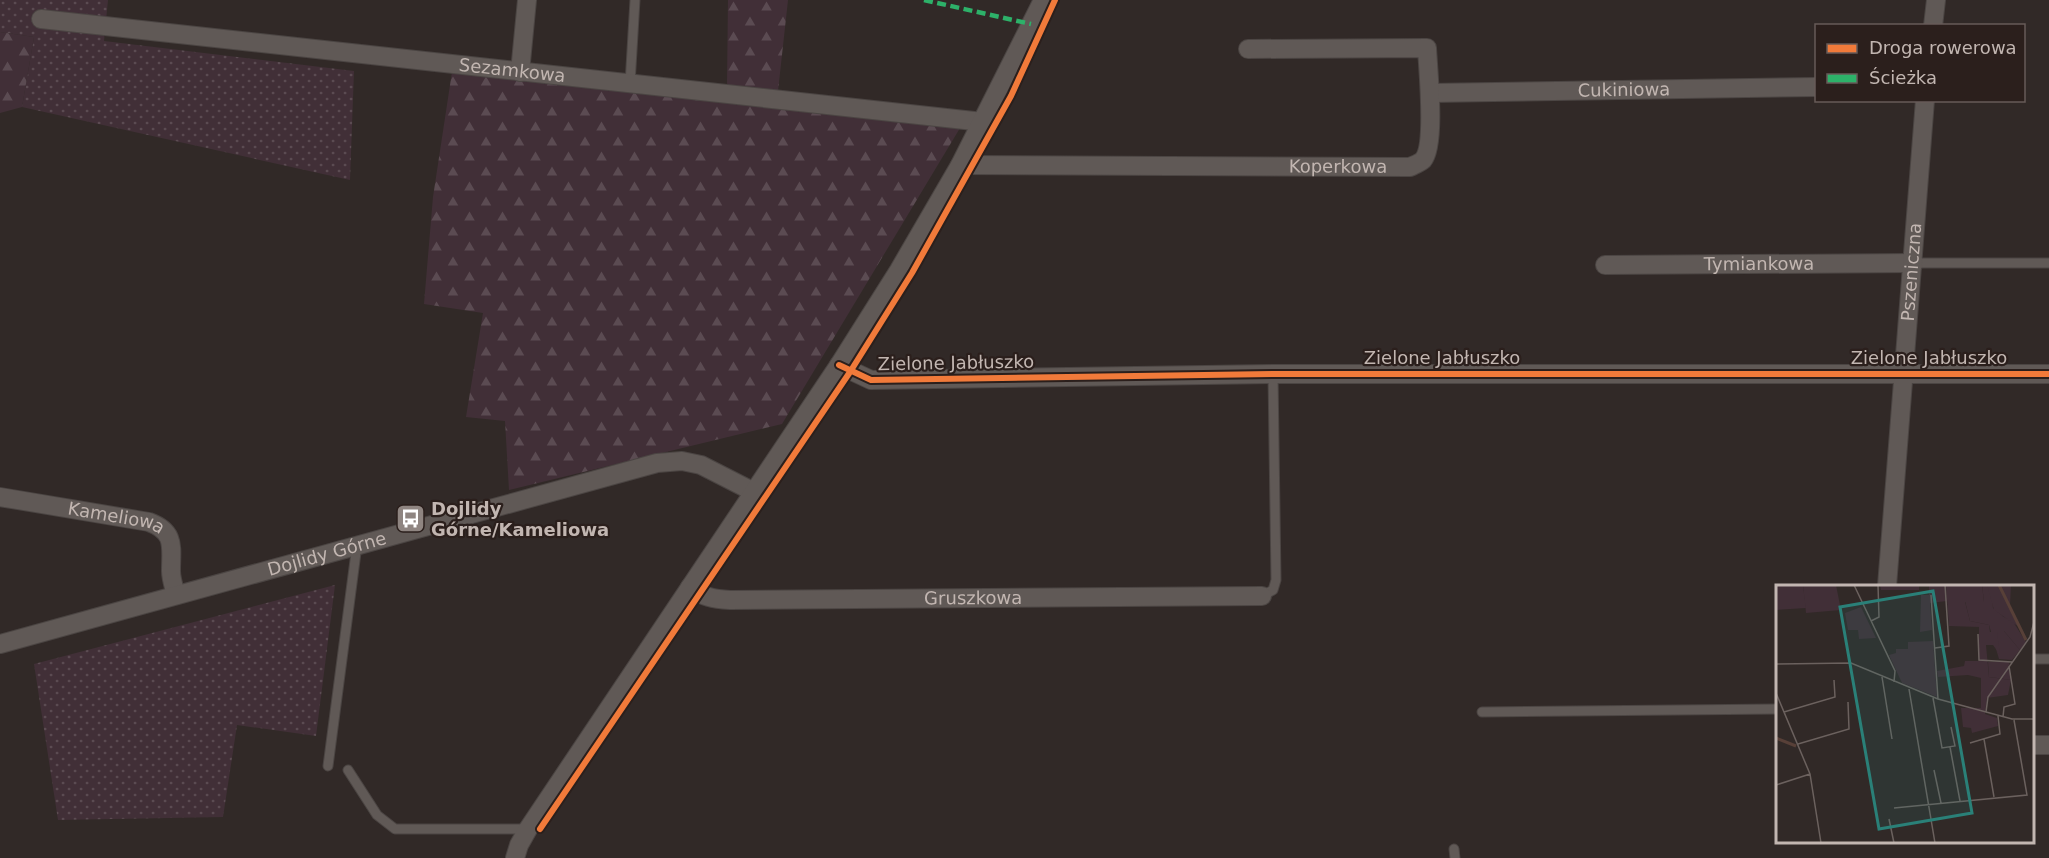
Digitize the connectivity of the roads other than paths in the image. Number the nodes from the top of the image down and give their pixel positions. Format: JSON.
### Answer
{"nodes":[{"id":1,"x":527,"y":0,"type":"edge"},
{"id":2,"x":635,"y":0,"type":"edge"},
{"id":3,"x":1043,"y":0,"type":"edge"},
{"id":4,"x":1936,"y":0,"type":"edge"},
{"id":5,"x":41,"y":19,"type":"dead end"},
{"id":6,"x":1933,"y":24,"type":"edge"},
{"id":7,"x":1248,"y":49,"type":"dead end"},
{"id":8,"x":520,"y":72,"type":"junction"},
{"id":9,"x":630,"y":84,"type":"junction"},
{"id":10,"x":1815,"y":87,"type":"edge"},
{"id":11,"x":1430,"y":93,"type":"junction"},
{"id":12,"x":1925,"y":102,"type":"edge"},
{"id":13,"x":983,"y":122,"type":"junction"},
{"id":14,"x":960,"y":165,"type":"junction"},
{"id":15,"x":1914,"y":263,"type":"junction"},
{"id":16,"x":2049,"y":263,"type":"edge"},
{"id":17,"x":1605,"y":266,"type":"dead end"},
{"id":18,"x":839,"y":365,"type":"junction"},
{"id":19,"x":1902,"y":373,"type":"junction"},
{"id":20,"x":1273,"y":374,"type":"junction"},
{"id":21,"x":2049,"y":374,"type":"edge"},
{"id":22,"x":754,"y":492,"type":"junction"},
{"id":23,"x":0,"y":497,"type":"edge"},
{"id":24,"x":357,"y":545,"type":"junction"},
{"id":25,"x":1887,"y":585,"type":"edge"},
{"id":26,"x":690,"y":587,"type":"junction"},
{"id":27,"x":176,"y":595,"type":"junction"},
{"id":28,"x":1262,"y":596,"type":"joint"},
{"id":29,"x":0,"y":644,"type":"edge"},
{"id":30,"x":1776,"y":709,"type":"edge"},
{"id":31,"x":1482,"y":712,"type":"dead end"},
{"id":32,"x":328,"y":766,"type":"dead end"},
{"id":33,"x":348,"y":770,"type":"dead end"},
{"id":34,"x":528,"y":829,"type":"junction"},
{"id":35,"x":514,"y":858,"type":"edge"}],
"edges":[{"from":1,"to":8,"type":"street"},
{"from":2,"to":9,"type":"lane"},
{"from":3,"to":13,"type":"street"},
{"from":4,"to":6,"type":"street"},
{"from":5,"to":8,"type":"street","name":"Sezamkowa"},
{"from":7,"to":11,"type":"street","name":"Koperkowa"},
{"from":8,"to":9,"type":"street","name":"Sezamkowa"},
{"from":9,"to":13,"type":"street","name":"Sezamkowa"},
{"from":10,"to":11,"type":"street","name":"Cukiniowa"},
{"from":11,"to":14,"type":"street","name":"Koperkowa"},
{"from":12,"to":15,"type":"street","name":"Pszeniczna"},
{"from":13,"to":14,"type":"street"},
{"from":14,"to":18,"type":"street"},
{"from":15,"to":16,"type":"lane"},
{"from":15,"to":17,"type":"street","name":"Tymiankowa"},
{"from":15,"to":19,"type":"street","name":"Pszeniczna"},
{"from":18,"to":20,"type":"street","name":"Zielone Jabłuszko"},
{"from":18,"to":22,"type":"street"},
{"from":19,"to":20,"type":"street","name":"Zielone Jabłuszko"},
{"from":19,"to":21,"type":"street","name":"Zielone Jabłuszko"},
{"from":19,"to":25,"type":"street","name":"Pszeniczna"},
{"from":20,"to":28,"type":"lane"},
{"from":22,"to":24,"type":"street","name":"Dojlidy Górne"},
{"from":22,"to":26,"type":"street"},
{"from":23,"to":27,"type":"street","name":"Kameliowa"},
{"from":24,"to":27,"type":"street","name":"Dojlidy Górne"},
{"from":24,"to":32,"type":"lane"},
{"from":26,"to":28,"type":"street","name":"Gruszkowa"},
{"from":26,"to":34,"type":"street"},
{"from":27,"to":29,"type":"street","name":"Dojlidy Górne"},
{"from":30,"to":31,"type":"lane"},
{"from":33,"to":34,"type":"lane"},
{"from":34,"to":35,"type":"street"}]}
